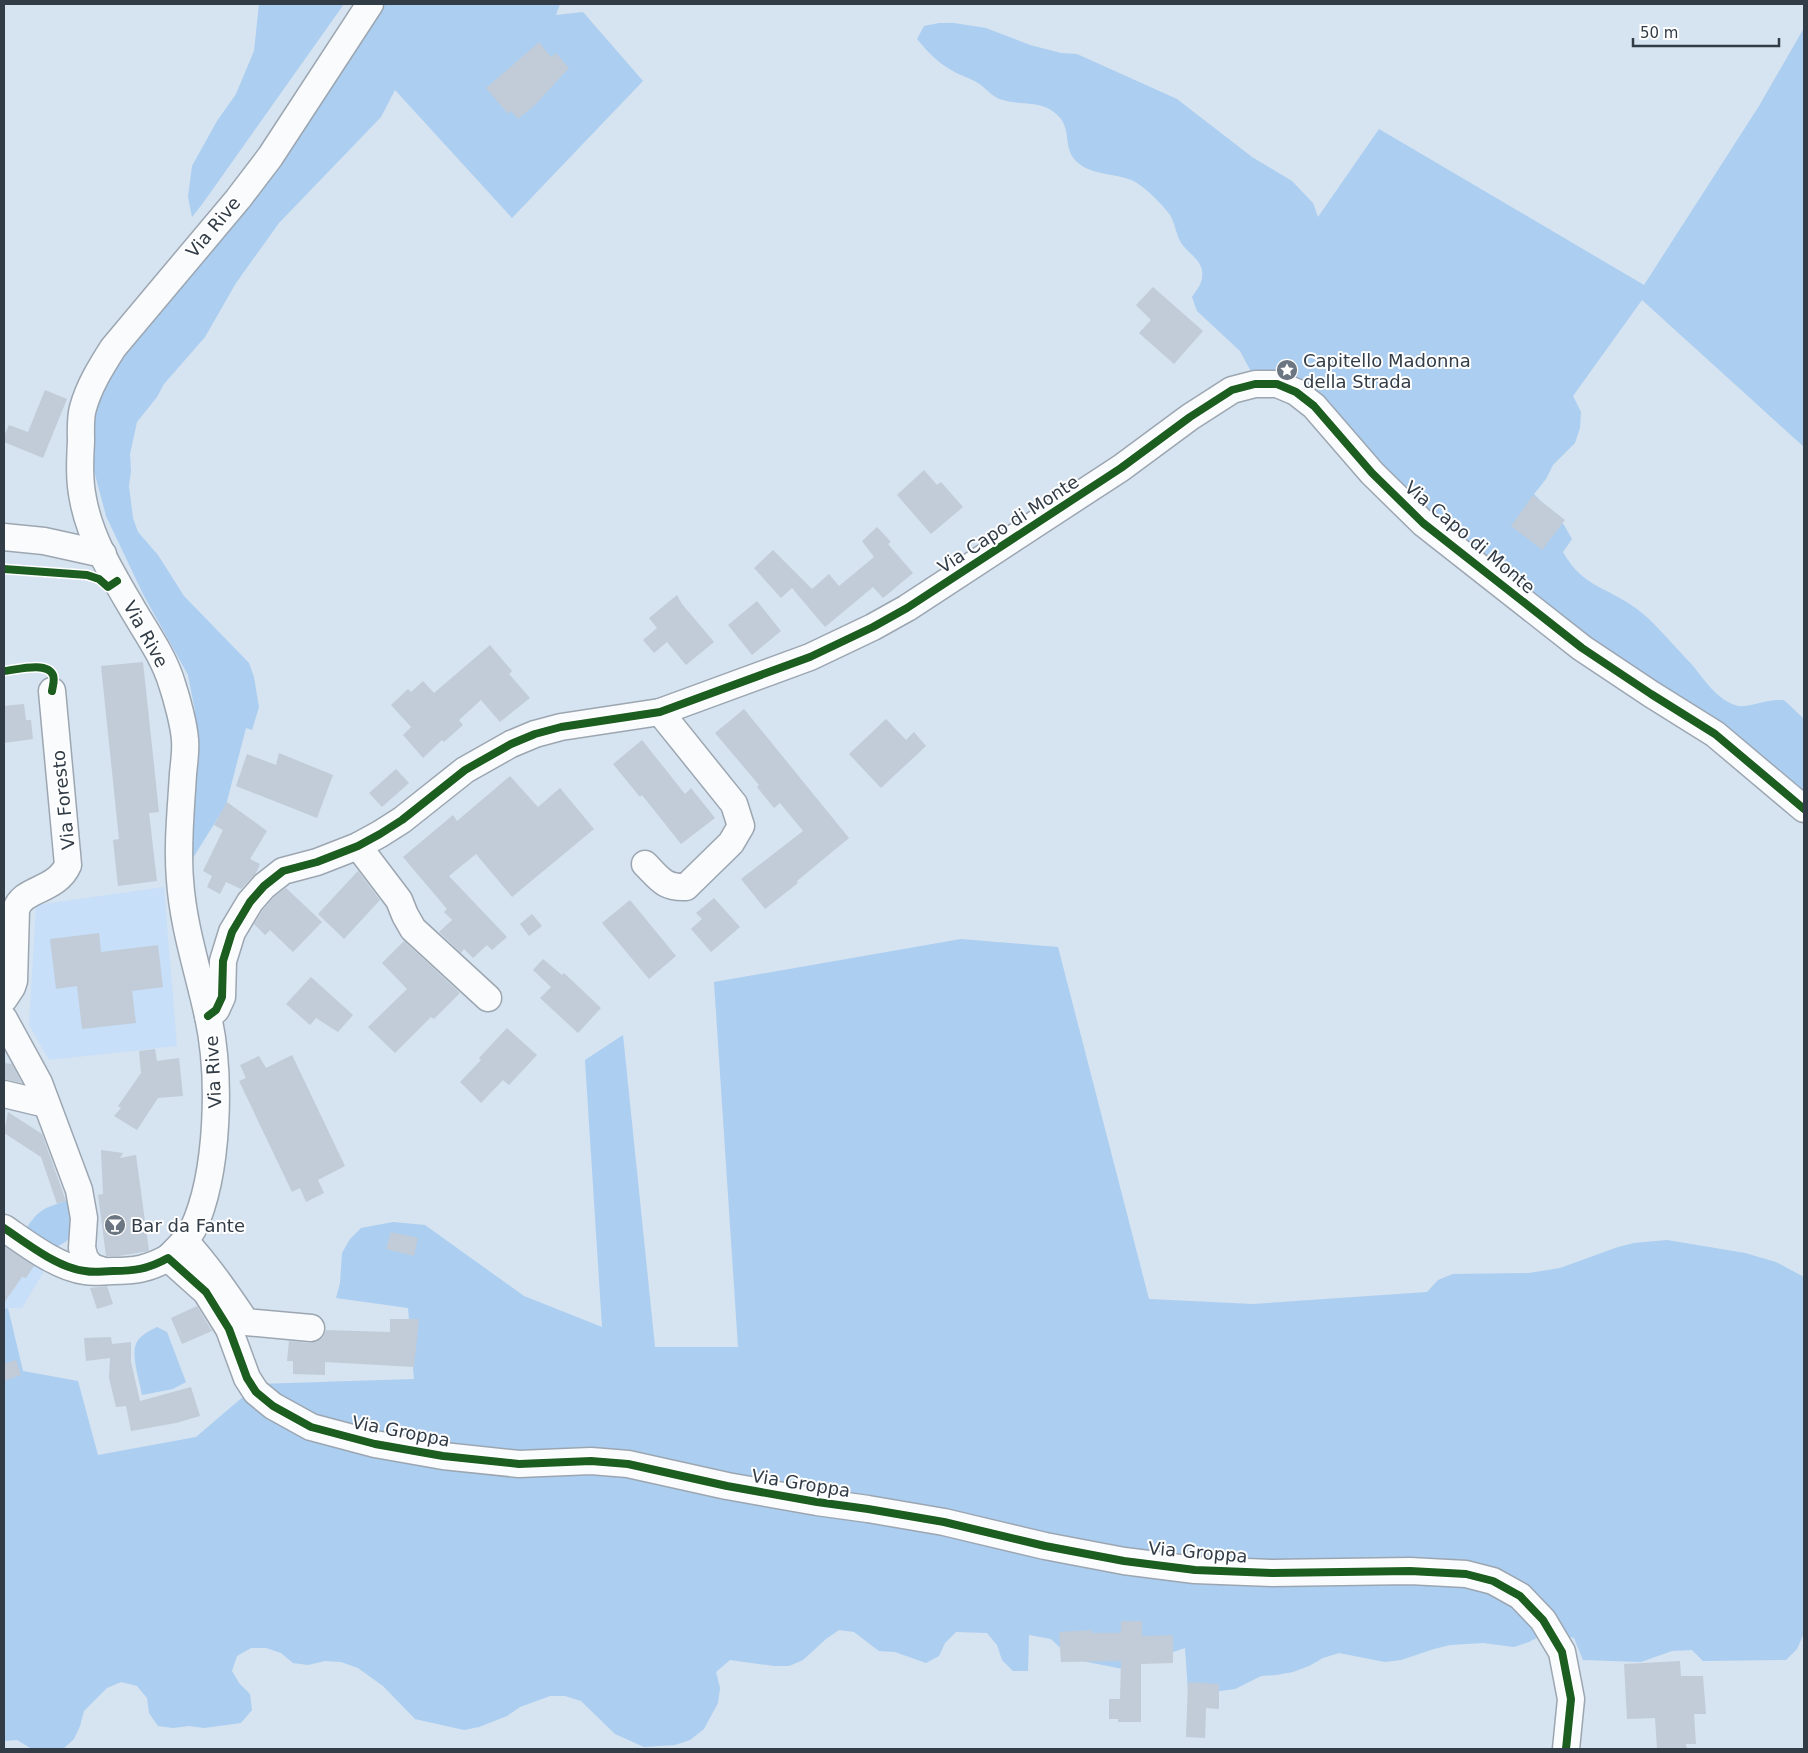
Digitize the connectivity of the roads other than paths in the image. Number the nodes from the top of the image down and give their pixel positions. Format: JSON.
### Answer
{"nodes":[{"id":1,"x":370,"y":4,"type":"edge"},
{"id":2,"x":4,"y":537,"type":"edge"},
{"id":3,"x":103,"y":554,"type":"junction"},
{"id":4,"x":52,"y":690,"type":"dead end"},
{"id":5,"x":660,"y":712,"type":"junction"},
{"id":6,"x":1804,"y":808,"type":"edge"},
{"id":7,"x":358,"y":846,"type":"junction"},
{"id":8,"x":645,"y":864,"type":"dead end"},
{"id":9,"x":488,"y":998,"type":"dead end"},
{"id":10,"x":4,"y":999,"type":"edge"},
{"id":11,"x":208,"y":1016,"type":"junction"},
{"id":12,"x":4,"y":1019,"type":"edge"},
{"id":13,"x":4,"y":1094,"type":"edge"},
{"id":14,"x":46,"y":1104,"type":"junction"},
{"id":15,"x":84,"y":1226,"type":"junction"},
{"id":16,"x":4,"y":1228,"type":"edge"},
{"id":17,"x":176,"y":1250,"type":"junction"},
{"id":18,"x":48,"y":1256,"type":"junction"},
{"id":19,"x":104,"y":1271,"type":"junction"},
{"id":20,"x":311,"y":1328,"type":"dead end"},
{"id":21,"x":1566,"y":1749,"type":"edge"}],
"edges":[{"from":1,"to":3,"type":"street","name":"Via Rive"},
{"from":2,"to":3,"type":"street"},
{"from":3,"to":11,"type":"street","name":"Via Rive"},
{"from":4,"to":10,"type":"street","name":"Via Foresto"},
{"from":5,"to":6,"type":"street","name":"Via Capo di Monte"},
{"from":5,"to":7,"type":"street","name":"Via Capo di Monte"},
{"from":5,"to":8,"type":"street"},
{"from":7,"to":9,"type":"street"},
{"from":7,"to":11,"type":"street","name":"Via Capo di Monte"},
{"from":11,"to":17,"type":"street","name":"Via Rive"},
{"from":12,"to":14,"type":"street"},
{"from":13,"to":14,"type":"street"},
{"from":14,"to":15,"type":"street"},
{"from":15,"to":18,"type":"street"},
{"from":15,"to":19,"type":"street"},
{"from":16,"to":18,"type":"street"},
{"from":17,"to":19,"type":"street"},
{"from":17,"to":20,"type":"street"},
{"from":17,"to":21,"type":"street","name":"Via Groppa"},
{"from":18,"to":19,"type":"street"}]}
